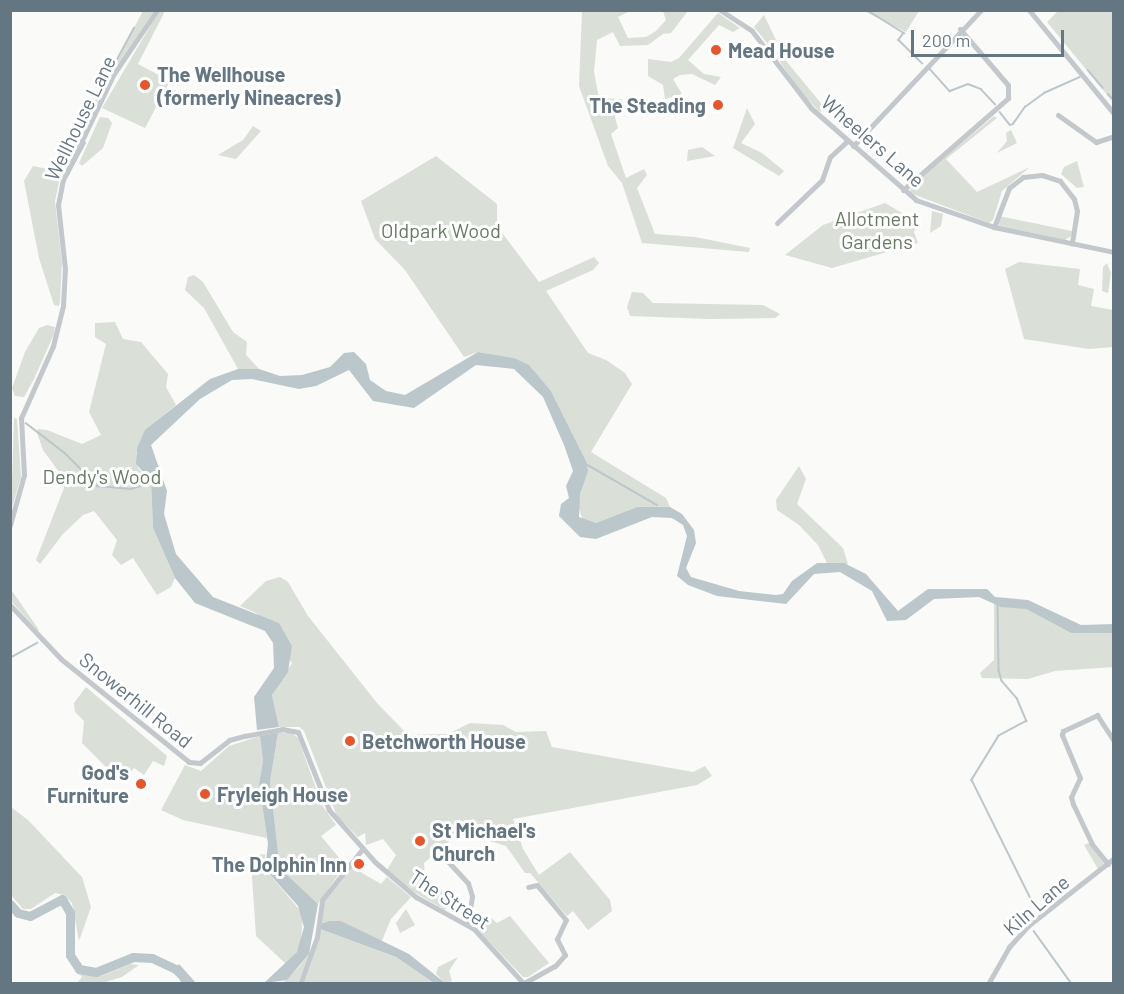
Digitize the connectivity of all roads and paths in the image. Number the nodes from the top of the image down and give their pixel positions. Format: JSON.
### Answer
{"nodes":[{"id":1,"x":157,"y":10,"type":"edge"},
{"id":2,"x":720,"y":10,"type":"edge"},
{"id":3,"x":981,"y":10,"type":"edge"},
{"id":4,"x":1029,"y":10,"type":"edge"},
{"id":5,"x":960,"y":29,"type":"junction"},
{"id":6,"x":1113,"y":114,"type":"edge"},
{"id":7,"x":1058,"y":115,"type":"dead end"},
{"id":8,"x":1113,"y":136,"type":"edge"},
{"id":9,"x":847,"y":141,"type":"junction"},
{"id":10,"x":853,"y":146,"type":"junction"},
{"id":11,"x":903,"y":190,"type":"junction"},
{"id":12,"x":777,"y":223,"type":"dead end"},
{"id":13,"x":994,"y":227,"type":"junction"},
{"id":14,"x":1072,"y":243,"type":"junction"},
{"id":15,"x":1113,"y":252,"type":"edge"},
{"id":16,"x":10,"y":525,"type":"edge"},
{"id":17,"x":10,"y":605,"type":"edge"},
{"id":18,"x":282,"y":729,"type":"joint"},
{"id":19,"x":1113,"y":741,"type":"edge"},
{"id":20,"x":363,"y":848,"type":"junction"},
{"id":21,"x":440,"y":854,"type":"dead end"},
{"id":22,"x":1113,"y":858,"type":"edge"},
{"id":23,"x":1108,"y":864,"type":"junction"},
{"id":24,"x":528,"y":887,"type":"dead end"},
{"id":25,"x":468,"y":925,"type":"junction"},
{"id":26,"x":524,"y":983,"type":"edge"},
{"id":27,"x":300,"y":984,"type":"edge"},
{"id":28,"x":988,"y":984,"type":"edge"}],
"edges":[{"from":1,"to":16,"type":"street","name":"Wellhouse Lane"},
{"from":2,"to":9,"type":"street","name":"Wheelers Lane"},
{"from":3,"to":5,"type":"street"},
{"from":4,"to":6,"type":"street"},
{"from":5,"to":10,"type":"street"},
{"from":5,"to":11,"type":"street"},
{"from":7,"to":8,"type":"street"},
{"from":9,"to":10,"type":"street","name":"Wheelers Lane"},
{"from":9,"to":12,"type":"street"},
{"from":10,"to":11,"type":"street","name":"Wheelers Lane"},
{"from":11,"to":13,"type":"street","name":"Wheelers Lane"},
{"from":13,"to":14,"type":"street","name":"Wheelers Lane"},
{"from":13,"to":14,"type":"street"},
{"from":14,"to":15,"type":"street","name":"Wheelers Lane"},
{"from":17,"to":18,"type":"street","name":"Snowerhill Road"},
{"from":18,"to":20,"type":"street","name":"The Street"},
{"from":19,"to":23,"type":"street"},
{"from":20,"to":25,"type":"street","name":"The Street"},
{"from":20,"to":27,"type":"street"},
{"from":21,"to":25,"type":"street"},
{"from":22,"to":23,"type":"street","name":"Kiln Lane"},
{"from":23,"to":28,"type":"street","name":"Kiln Lane"},
{"from":24,"to":26,"type":"street"},
{"from":25,"to":26,"type":"street","name":"The Street"}]}
